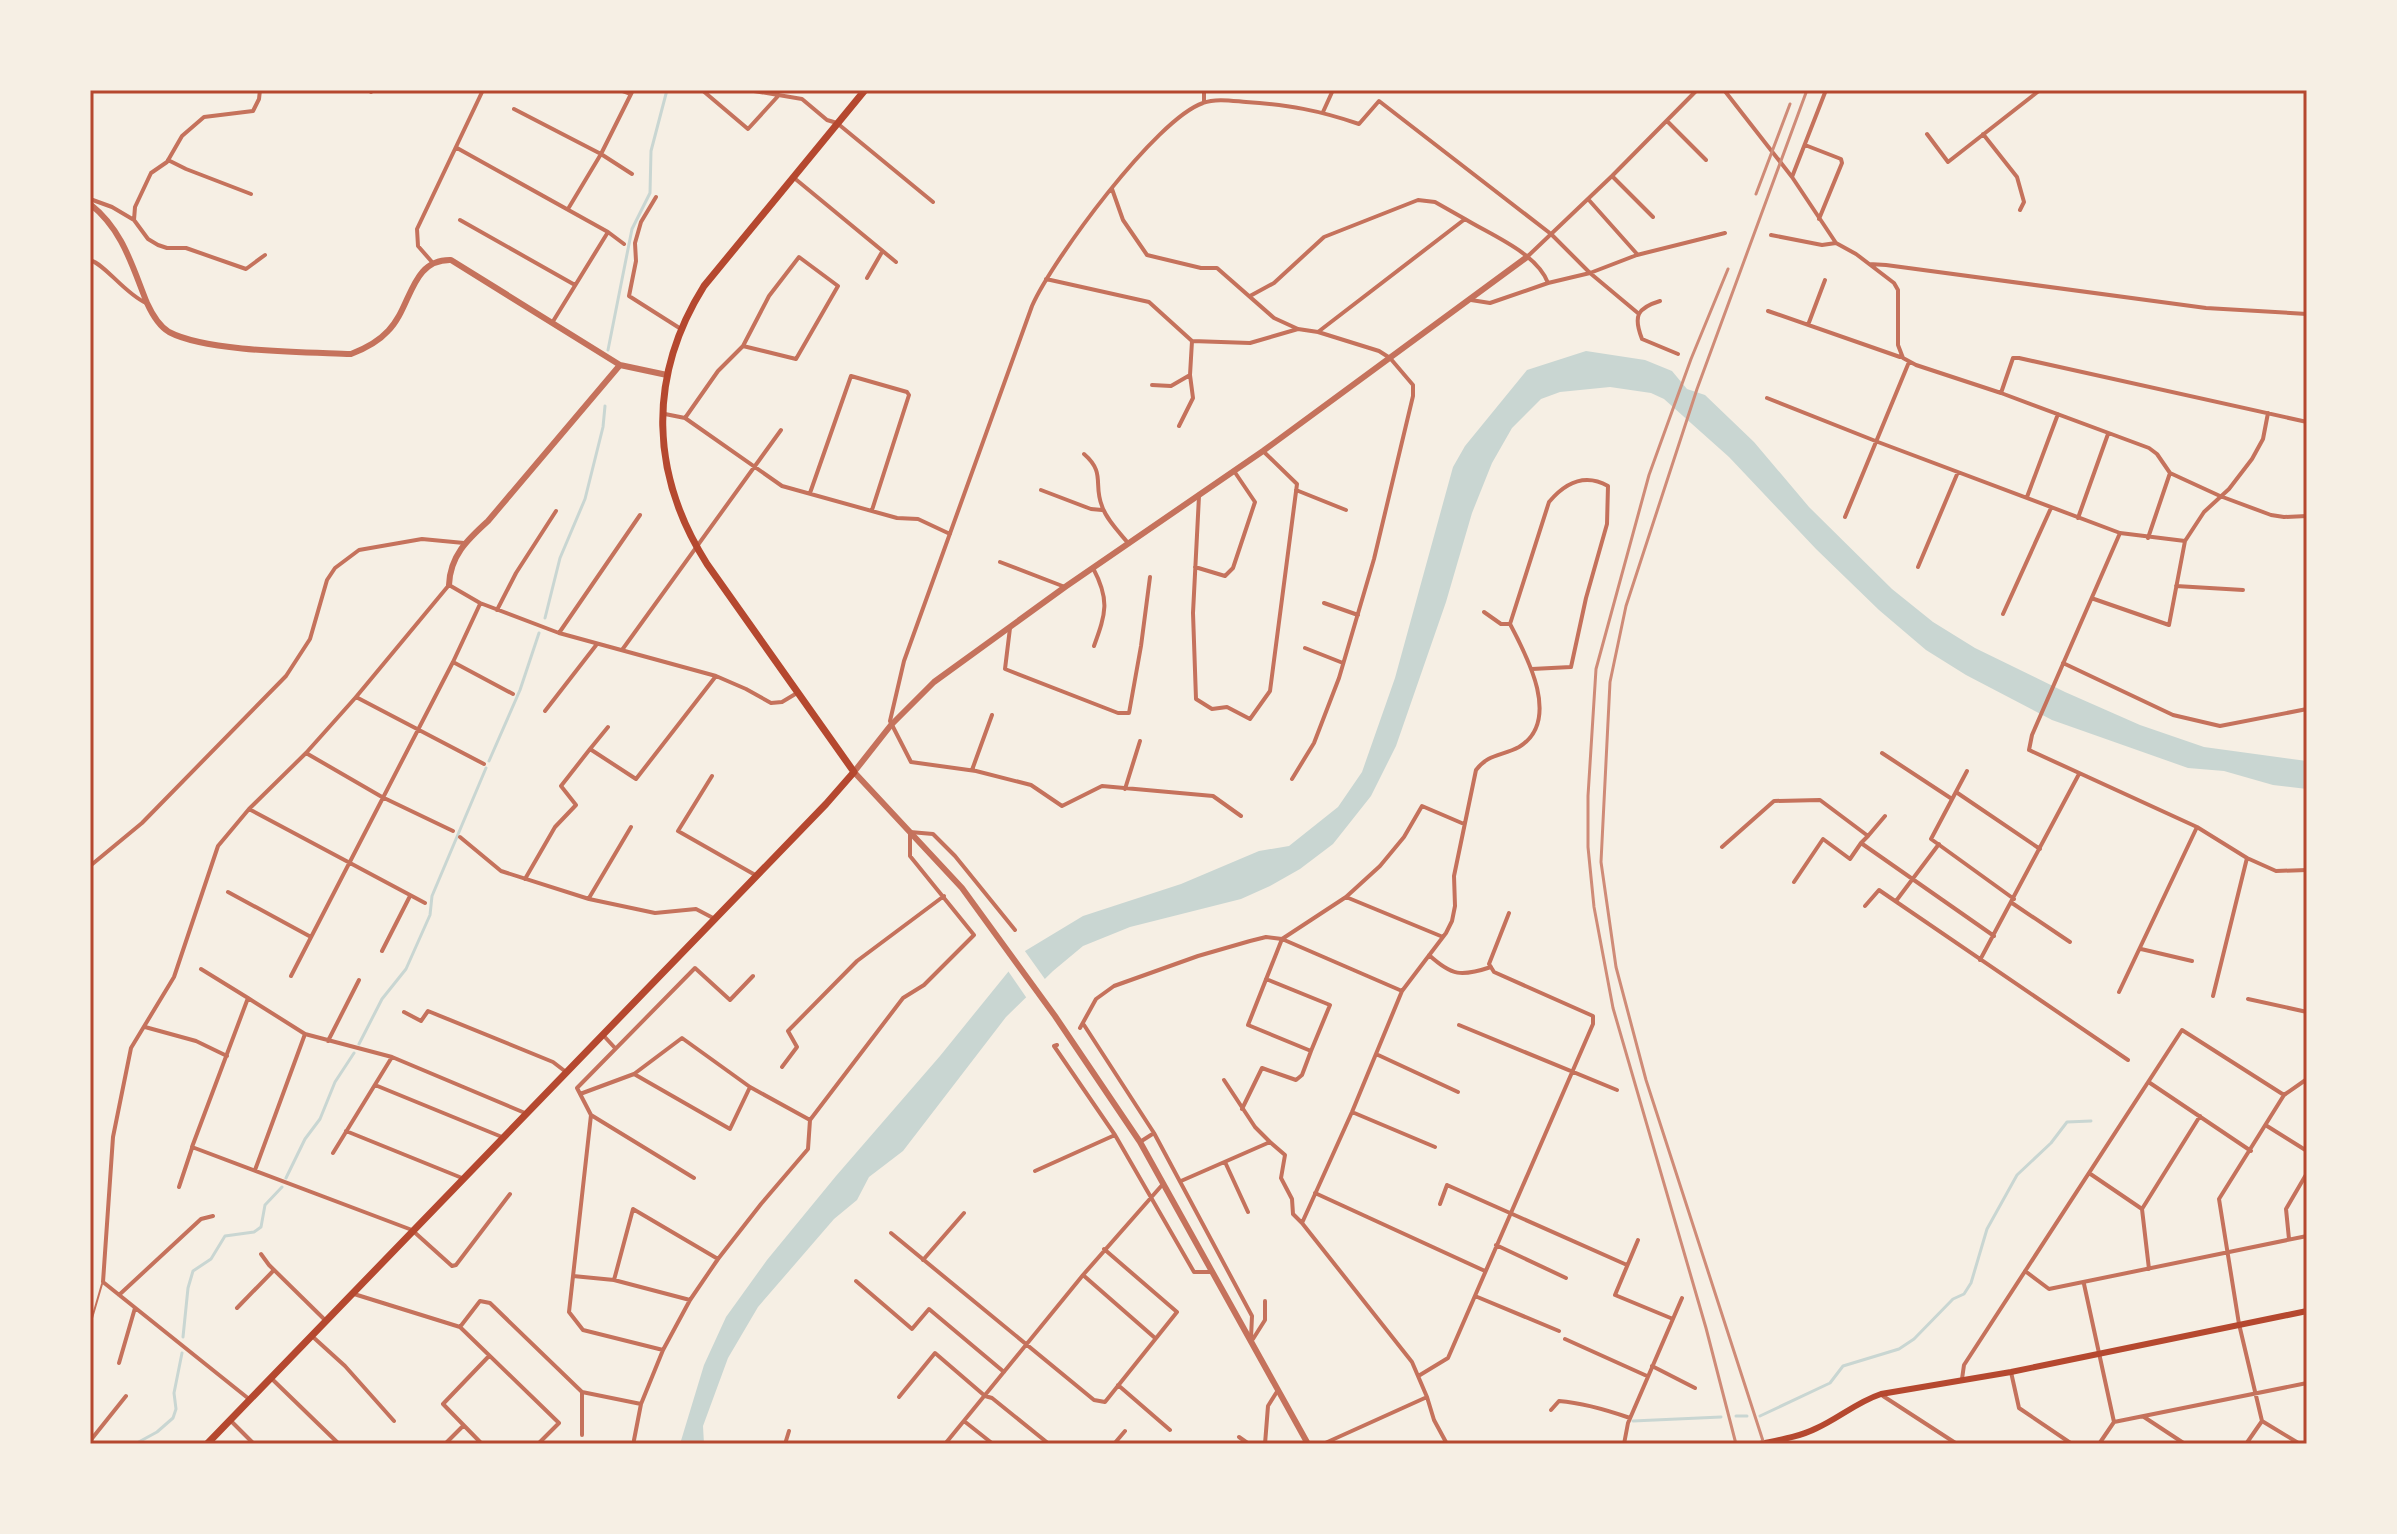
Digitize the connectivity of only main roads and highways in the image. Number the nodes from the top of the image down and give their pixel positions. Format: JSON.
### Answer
{"nodes":[{"id":1,"x":865,"y":90,"type":"edge"},
{"id":2,"x":2307,"y":1311,"type":"edge"},
{"id":3,"x":1784,"y":1442,"type":"edge"},
{"id":4,"x":207,"y":1444,"type":"edge"},
{"id":5,"x":1760,"y":1444,"type":"edge"}],
"edges":[{"from":1,"to":4,"type":"main road"},
{"from":2,"to":3,"type":"main road"},
{"from":3,"to":5,"type":"main road"}]}
